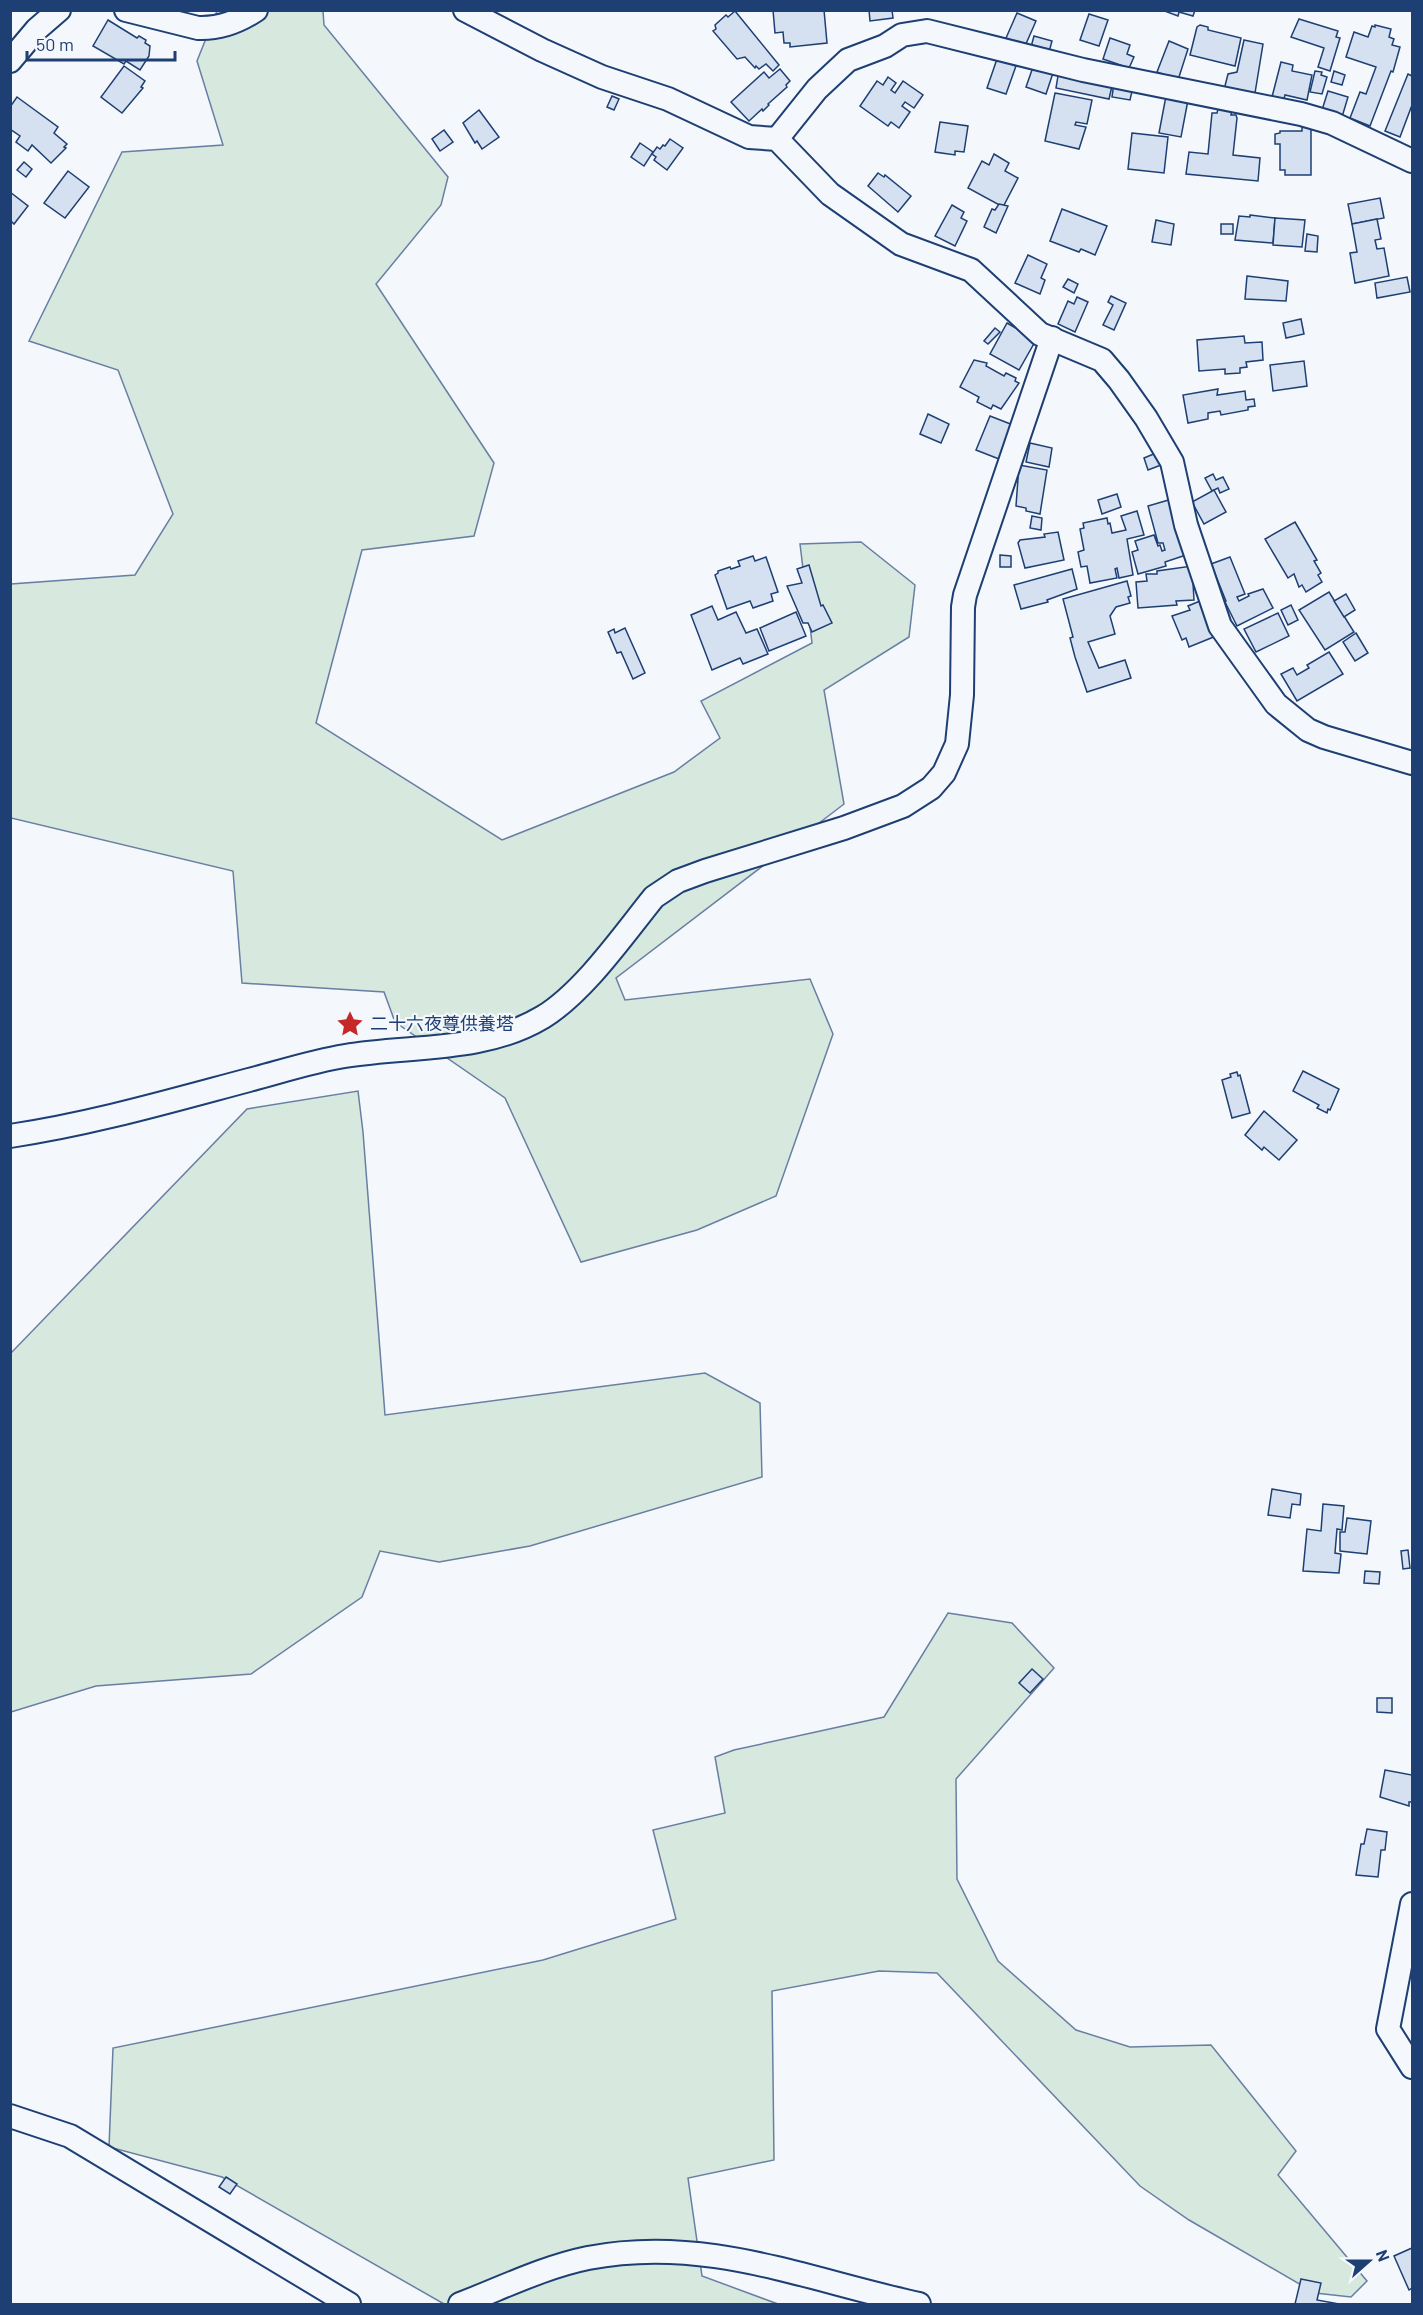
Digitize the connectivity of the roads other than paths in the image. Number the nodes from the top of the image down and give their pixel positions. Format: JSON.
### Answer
{"nodes":[{"id":1,"x":59,"y":10,"type":"edge"},
{"id":2,"x":126,"y":10,"type":"edge"},
{"id":3,"x":256,"y":10,"type":"edge"},
{"id":4,"x":465,"y":10,"type":"edge"},
{"id":5,"x":10,"y":61,"type":"edge"},
{"id":6,"x":777,"y":139,"type":"junction"},
{"id":7,"x":1413,"y":160,"type":"edge"},
{"id":8,"x":1052,"y":338,"type":"junction"},
{"id":9,"x":1413,"y":763,"type":"edge"},
{"id":10,"x":10,"y":1136,"type":"edge"},
{"id":11,"x":1413,"y":1904,"type":"edge"},
{"id":12,"x":1413,"y":2067,"type":"edge"},
{"id":13,"x":10,"y":2116,"type":"edge"},
{"id":14,"x":349,"y":2304,"type":"edge"},
{"id":15,"x":460,"y":2304,"type":"edge"},
{"id":16,"x":919,"y":2304,"type":"edge"}],
"edges":[{"from":1,"to":5,"type":"street"},
{"from":2,"to":3,"type":"street"},
{"from":4,"to":6,"type":"street"},
{"from":6,"to":7,"type":"street"},
{"from":6,"to":8,"type":"street"},
{"from":8,"to":9,"type":"street"},
{"from":8,"to":10,"type":"street"},
{"from":11,"to":12,"type":"street"},
{"from":13,"to":14,"type":"street"},
{"from":15,"to":16,"type":"street"}]}
